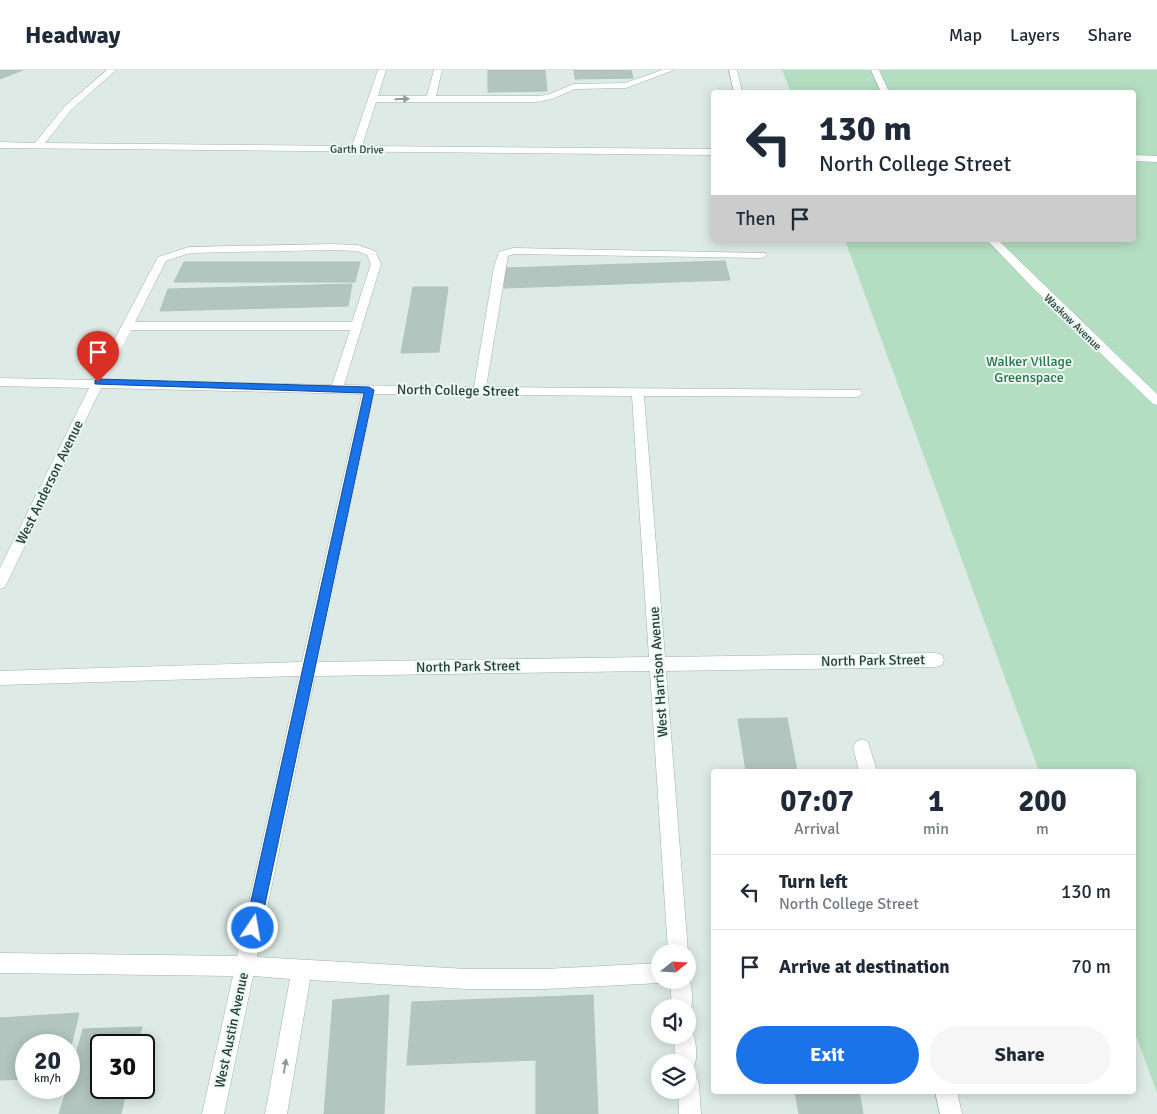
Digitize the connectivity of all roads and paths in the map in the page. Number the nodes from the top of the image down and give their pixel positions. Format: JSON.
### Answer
{"nodes":[{"id":1,"x":112,"y":70,"type":"edge"},
{"id":2,"x":382,"y":70,"type":"edge"},
{"id":3,"x":438,"y":70,"type":"edge"},
{"id":4,"x":670,"y":70,"type":"edge"},
{"id":5,"x":733,"y":70,"type":"edge"},
{"id":6,"x":875,"y":70,"type":"edge"},
{"id":7,"x":738,"y":90,"type":"edge"},
{"id":8,"x":884,"y":90,"type":"edge"},
{"id":9,"x":431,"y":98,"type":"junction"},
{"id":10,"x":372,"y":99,"type":"junction"},
{"id":11,"x":0,"y":145,"type":"edge"},
{"id":12,"x":37,"y":146,"type":"junction"},
{"id":13,"x":356,"y":149,"type":"junction"},
{"id":14,"x":711,"y":152,"type":"edge"},
{"id":15,"x":1136,"y":158,"type":"edge"},
{"id":16,"x":1157,"y":159,"type":"edge"},
{"id":17,"x":994,"y":242,"type":"edge"},
{"id":18,"x":761,"y":255,"type":"dead end"},
{"id":19,"x":128,"y":326,"type":"junction"},
{"id":20,"x":357,"y":326,"type":"junction"},
{"id":21,"x":0,"y":382,"type":"edge"},
{"id":22,"x":98,"y":382,"type":"junction"},
{"id":23,"x":338,"y":389,"type":"junction"},
{"id":24,"x":369,"y":390,"type":"junction"},
{"id":25,"x":479,"y":391,"type":"junction"},
{"id":26,"x":638,"y":392,"type":"junction"},
{"id":27,"x":856,"y":393,"type":"dead end"},
{"id":28,"x":1157,"y":401,"type":"edge"},
{"id":29,"x":0,"y":583,"type":"edge"},
{"id":30,"x":936,"y":660,"type":"dead end"},
{"id":31,"x":657,"y":663,"type":"junction"},
{"id":32,"x":309,"y":669,"type":"junction"},
{"id":33,"x":0,"y":678,"type":"edge"},
{"id":34,"x":862,"y":747,"type":"dead end"},
{"id":35,"x":868,"y":769,"type":"edge"},
{"id":36,"x":677,"y":944,"type":"edge"},
{"id":37,"x":0,"y":963,"type":"edge"},
{"id":38,"x":245,"y":966,"type":"junction"},
{"id":39,"x":302,"y":969,"type":"junction"},
{"id":40,"x":651,"y":973,"type":"edge"},
{"id":41,"x":947,"y":1094,"type":"edge"},
{"id":42,"x":689,"y":1099,"type":"edge"},
{"id":43,"x":213,"y":1114,"type":"edge"},
{"id":44,"x":276,"y":1114,"type":"edge"},
{"id":45,"x":690,"y":1114,"type":"edge"},
{"id":46,"x":951,"y":1114,"type":"edge"}],
"edges":[{"from":1,"to":12,"type":"street"},
{"from":2,"to":10,"type":"street"},
{"from":3,"to":9,"type":"street"},
{"from":4,"to":9,"type":"street"},
{"from":5,"to":7,"type":"street"},
{"from":6,"to":8,"type":"street"},
{"from":10,"to":9,"type":"street","one_way":true},
{"from":10,"to":13,"type":"street"},
{"from":11,"to":12,"type":"street","name":"Garth Drive"},
{"from":12,"to":13,"type":"street","name":"Garth Drive"},
{"from":13,"to":14,"type":"street","name":"Garth Drive"},
{"from":15,"to":16,"type":"street"},
{"from":17,"to":28,"type":"street","name":"Waskow Avenue"},
{"from":18,"to":25,"type":"street"},
{"from":19,"to":20,"type":"street"},
{"from":19,"to":20,"type":"street","name":"West Anderson Avenue"},
{"from":19,"to":22,"type":"street","name":"West Anderson Avenue"},
{"from":20,"to":23,"type":"street"},
{"from":21,"to":22,"type":"street","name":"North College Street"},
{"from":22,"to":23,"type":"street","name":"North College Street"},
{"from":22,"to":29,"type":"street","name":"West Anderson Avenue"},
{"from":23,"to":24,"type":"street","name":"North College Street"},
{"from":24,"to":25,"type":"street","name":"North College Street"},
{"from":24,"to":32,"type":"street","name":"West Austin Avenue"},
{"from":25,"to":26,"type":"street","name":"North College Street"},
{"from":26,"to":27,"type":"street","name":"North College Street"},
{"from":26,"to":31,"type":"street","name":"West Harrison Avenue"},
{"from":30,"to":31,"type":"street","name":"North Park Street"},
{"from":31,"to":32,"type":"street","name":"North Park Street"},
{"from":31,"to":36,"type":"street","name":"West Harrison Avenue"},
{"from":32,"to":33,"type":"street","name":"North Park Street"},
{"from":32,"to":38,"type":"street","name":"West Austin Avenue"},
{"from":34,"to":35,"type":"street"},
{"from":37,"to":38,"type":"street"},
{"from":38,"to":39,"type":"street"},
{"from":38,"to":43,"type":"street","name":"West Austin Avenue"},
{"from":39,"to":40,"type":"street"},
{"from":44,"to":39,"type":"street","one_way":true},
{"from":41,"to":46,"type":"street"},
{"from":42,"to":45,"type":"street"}]}
